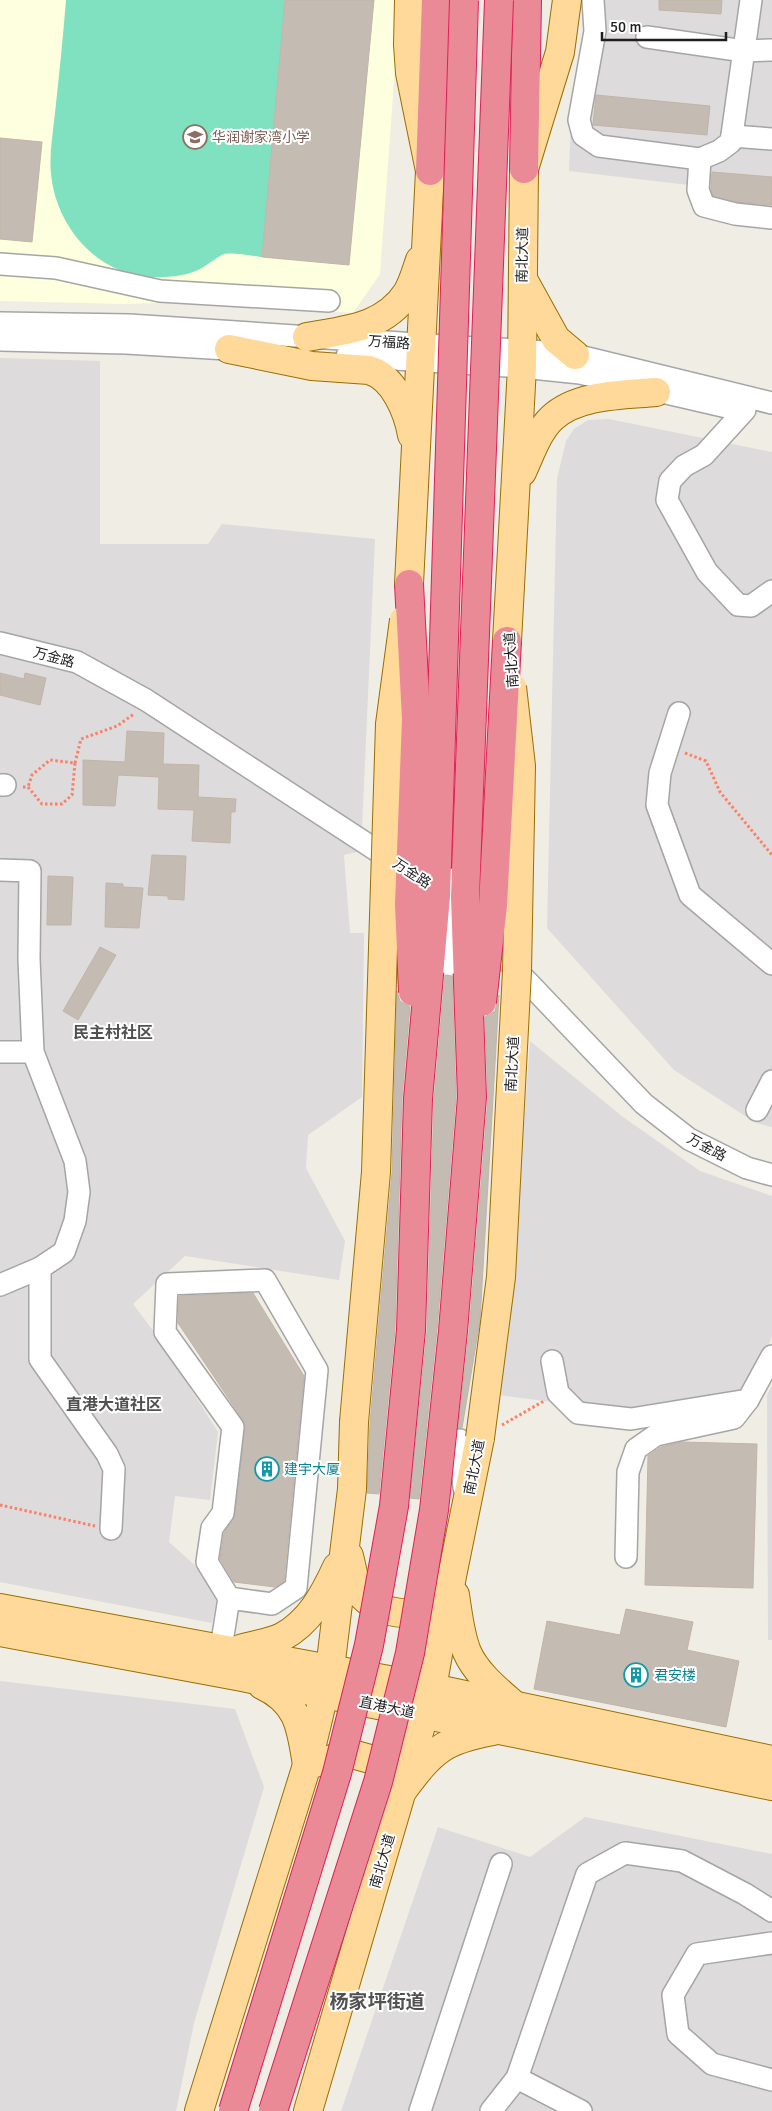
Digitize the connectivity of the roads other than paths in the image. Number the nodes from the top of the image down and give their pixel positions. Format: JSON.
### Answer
{"nodes":[{"id":1,"x":410,"y":0,"type":"edge"},
{"id":2,"x":464,"y":0,"type":"edge"},
{"id":3,"x":499,"y":0,"type":"edge"},
{"id":4,"x":527,"y":0,"type":"edge"},
{"id":5,"x":567,"y":0,"type":"edge"},
{"id":6,"x":593,"y":0,"type":"edge"},
{"id":7,"x":751,"y":0,"type":"edge"},
{"id":8,"x":435,"y":12,"type":"edge"},
{"id":9,"x":647,"y":37,"type":"dead end"},
{"id":10,"x":772,"y":50,"type":"edge"},
{"id":11,"x":744,"y":51,"type":"junction"},
{"id":12,"x":732,"y":136,"type":"junction"},
{"id":13,"x":772,"y":138,"type":"edge"},
{"id":14,"x":700,"y":159,"type":"junction"},
{"id":15,"x":524,"y":168,"type":"junction"},
{"id":16,"x":430,"y":171,"type":"junction"},
{"id":17,"x":772,"y":218,"type":"edge"},
{"id":18,"x":428,"y":243,"type":"junction"},
{"id":19,"x":0,"y":264,"type":"edge"},
{"id":20,"x":522,"y":276,"type":"junction"},
{"id":21,"x":329,"y":301,"type":"dead end"},
{"id":22,"x":0,"y":323,"type":"edge"},
{"id":23,"x":307,"y":337,"type":"junction"},
{"id":24,"x":0,"y":340,"type":"edge"},
{"id":25,"x":229,"y":349,"type":"junction"},
{"id":26,"x":422,"y":353,"type":"junction"},
{"id":27,"x":575,"y":355,"type":"junction"},
{"id":28,"x":522,"y":358,"type":"junction"},
{"id":29,"x":476,"y":364,"type":"junction"},
{"id":30,"x":656,"y":392,"type":"junction"},
{"id":31,"x":772,"y":403,"type":"edge"},
{"id":32,"x":745,"y":410,"type":"junction"},
{"id":33,"x":772,"y":417,"type":"edge"},
{"id":34,"x":416,"y":455,"type":"junction"},
{"id":35,"x":517,"y":482,"type":"junction"},
{"id":36,"x":408,"y":584,"type":"junction"},
{"id":37,"x":772,"y":591,"type":"edge"},
{"id":38,"x":507,"y":641,"type":"junction"},
{"id":39,"x":0,"y":643,"type":"edge"},
{"id":40,"x":679,"y":712,"type":"dead end"},
{"id":41,"x":0,"y":870,"type":"edge"},
{"id":42,"x":445,"y":895,"type":"junction"},
{"id":43,"x":772,"y":964,"type":"edge"},
{"id":44,"x":0,"y":1052,"type":"edge"},
{"id":45,"x":34,"y":1052,"type":"junction"},
{"id":46,"x":772,"y":1081,"type":"edge"},
{"id":47,"x":472,"y":1097,"type":"junction"},
{"id":48,"x":418,"y":1099,"type":"junction"},
{"id":49,"x":757,"y":1110,"type":"dead end"},
{"id":50,"x":772,"y":1175,"type":"edge"},
{"id":51,"x":40,"y":1268,"type":"junction"},
{"id":52,"x":0,"y":1285,"type":"edge"},
{"id":53,"x":772,"y":1356,"type":"edge"},
{"id":54,"x":552,"y":1361,"type":"dead end"},
{"id":55,"x":748,"y":1400,"type":"junction"},
{"id":56,"x":111,"y":1529,"type":"road end"},
{"id":57,"x":346,"y":1548,"type":"junction"},
{"id":58,"x":626,"y":1557,"type":"dead end"},
{"id":59,"x":452,"y":1576,"type":"junction"},
{"id":60,"x":229,"y":1598,"type":"junction"},
{"id":61,"x":0,"y":1608,"type":"edge"},
{"id":62,"x":0,"y":1632,"type":"edge"},
{"id":63,"x":228,"y":1649,"type":"junction"},
{"id":64,"x":242,"y":1677,"type":"junction"},
{"id":65,"x":327,"y":1681,"type":"junction"},
{"id":66,"x":432,"y":1688,"type":"junction"},
{"id":67,"x":513,"y":1704,"type":"junction"},
{"id":68,"x":425,"y":1714,"type":"junction"},
{"id":69,"x":501,"y":1730,"type":"junction"},
{"id":70,"x":772,"y":1760,"type":"edge"},
{"id":71,"x":306,"y":1765,"type":"junction"},
{"id":72,"x":772,"y":1786,"type":"edge"},
{"id":73,"x":404,"y":1790,"type":"junction"},
{"id":74,"x":501,"y":1864,"type":"dead end"},
{"id":75,"x":772,"y":1911,"type":"edge"},
{"id":76,"x":772,"y":1943,"type":"edge"},
{"id":77,"x":517,"y":2078,"type":"junction"},
{"id":78,"x":772,"y":2080,"type":"edge"},
{"id":79,"x":199,"y":2111,"type":"edge"},
{"id":80,"x":233,"y":2111,"type":"edge"},
{"id":81,"x":273,"y":2111,"type":"edge"},
{"id":82,"x":308,"y":2111,"type":"edge"},
{"id":83,"x":420,"y":2111,"type":"edge"},
{"id":84,"x":491,"y":2111,"type":"edge"},
{"id":85,"x":581,"y":2111,"type":"edge"}],
"edges":[{"from":1,"to":16,"type":"main road"},
{"from":2,"to":48,"type":"highway","bridge":true},
{"from":3,"to":47,"type":"highway","name":"南北大道","bridge":true},
{"from":4,"to":15,"type":"highway"},
{"from":5,"to":15,"type":"main road","name":"南北大道"},
{"from":6,"to":14,"type":"street"},
{"from":7,"to":11,"type":"street"},
{"from":8,"to":16,"type":"highway"},
{"from":9,"to":11,"type":"street"},
{"from":10,"to":11,"type":"street"},
{"from":11,"to":12,"type":"street"},
{"from":12,"to":13,"type":"street"},
{"from":12,"to":14,"type":"street"},
{"from":14,"to":17,"type":"street"},
{"from":15,"to":20,"type":"main road","name":"南北大道"},
{"from":16,"to":18,"type":"main road"},
{"from":18,"to":23,"type":"main road"},
{"from":18,"to":26,"type":"main road"},
{"from":19,"to":21,"type":"street"},
{"from":20,"to":27,"type":"main road"},
{"from":20,"to":28,"type":"main road","name":"南北大道"},
{"from":22,"to":23,"type":"street","name":"万福路"},
{"from":23,"to":26,"type":"street","name":"万福路"},
{"from":24,"to":25,"type":"street","name":"万福路"},
{"from":25,"to":26,"type":"street","name":"万福路"},
{"from":25,"to":34,"type":"main road"},
{"from":26,"to":29,"type":"street","name":"万福路"},
{"from":26,"to":34,"type":"main road"},
{"from":27,"to":28,"type":"street","name":"万福路"},
{"from":27,"to":31,"type":"street","name":"万福路"},
{"from":28,"to":29,"type":"street","name":"万福路"},
{"from":28,"to":30,"type":"street","name":"万福路"},
{"from":28,"to":35,"type":"main road","name":"南北大道"},
{"from":29,"to":42,"type":"street","bridge":true},
{"from":30,"to":32,"type":"street","name":"万福路"},
{"from":30,"to":35,"type":"main road"},
{"from":32,"to":33,"type":"street","name":"万福路"},
{"from":32,"to":37,"type":"street"},
{"from":34,"to":36,"type":"main road"},
{"from":35,"to":38,"type":"main road","name":"南北大道"},
{"from":36,"to":48,"type":"highway","bridge":true},
{"from":36,"to":57,"type":"main road","bridge":true},
{"from":38,"to":47,"type":"highway","bridge":true},
{"from":38,"to":59,"type":"main road","name":"南北大道","bridge":true},
{"from":39,"to":42,"type":"street","name":"万金路"},
{"from":40,"to":43,"type":"street"},
{"from":41,"to":45,"type":"street"},
{"from":42,"to":50,"type":"street","name":"万金路"},
{"from":44,"to":45,"type":"street"},
{"from":45,"to":51,"type":"street"},
{"from":46,"to":49,"type":"street"},
{"from":47,"to":81,"type":"highway","name":"南北大道","bridge":true},
{"from":48,"to":80,"type":"highway","bridge":true},
{"from":51,"to":52,"type":"street"},
{"from":51,"to":56,"type":"street"},
{"from":53,"to":55,"type":"street"},
{"from":54,"to":55,"type":"street"},
{"from":55,"to":58,"type":"street"},
{"from":57,"to":59,"type":"main road"},
{"from":57,"to":63,"type":"main road"},
{"from":57,"to":65,"type":"main road"},
{"from":59,"to":66,"type":"main road","name":"南北大道"},
{"from":59,"to":67,"type":"main road"},
{"from":60,"to":60,"type":"street"},
{"from":60,"to":63,"type":"street"},
{"from":61,"to":63,"type":"main road","name":"直港大道"},
{"from":62,"to":64,"type":"main road","name":"直港大道"},
{"from":63,"to":65,"type":"main road","name":"直港大道"},
{"from":64,"to":65,"type":"main road","name":"直港大道"},
{"from":64,"to":71,"type":"main road"},
{"from":65,"to":66,"type":"main road","name":"直港大道"},
{"from":65,"to":68,"type":"main road","name":"直港大道"},
{"from":65,"to":71,"type":"main road"},
{"from":66,"to":67,"type":"main road","name":"直港大道"},
{"from":66,"to":68,"type":"main road","name":"南北大道"},
{"from":67,"to":70,"type":"main road","name":"直港大道"},
{"from":68,"to":69,"type":"main road","name":"直港大道"},
{"from":68,"to":73,"type":"main road","name":"南北大道"},
{"from":69,"to":72,"type":"main road","name":"直港大道"},
{"from":69,"to":73,"type":"main road"},
{"from":71,"to":73,"type":"main road"},
{"from":71,"to":79,"type":"main road"},
{"from":73,"to":82,"type":"main road","name":"南北大道"},
{"from":74,"to":83,"type":"street"},
{"from":75,"to":77,"type":"street"},
{"from":76,"to":78,"type":"street"},
{"from":77,"to":84,"type":"street"},
{"from":77,"to":85,"type":"street"}]}
